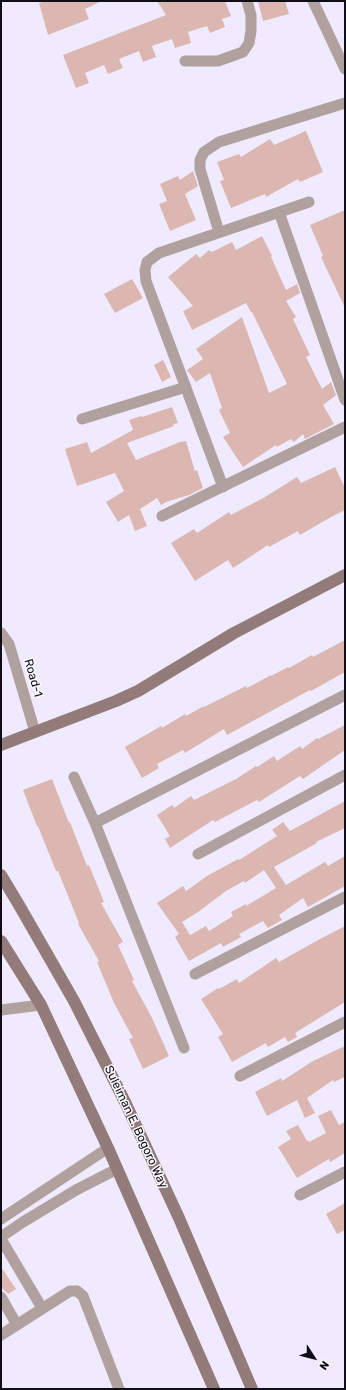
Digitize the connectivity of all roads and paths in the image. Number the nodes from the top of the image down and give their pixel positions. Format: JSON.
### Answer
{"nodes":[{"id":1,"x":247,"y":1,"type":"edge"},
{"id":2,"x":313,"y":1,"type":"edge"},
{"id":3,"x":185,"y":61,"type":"dead end"},
{"id":4,"x":345,"y":69,"type":"edge"},
{"id":5,"x":345,"y":103,"type":"edge"},
{"id":6,"x":309,"y":202,"type":"dead end"},
{"id":7,"x":279,"y":212,"type":"junction"},
{"id":8,"x":219,"y":232,"type":"junction"},
{"id":9,"x":186,"y":387,"type":"junction"},
{"id":10,"x":345,"y":400,"type":"edge"},
{"id":11,"x":82,"y":419,"type":"dead end"},
{"id":12,"x":345,"y":427,"type":"edge"},
{"id":13,"x":223,"y":487,"type":"junction"},
{"id":14,"x":162,"y":516,"type":"dead end"},
{"id":15,"x":345,"y":575,"type":"edge"},
{"id":16,"x":1,"y":633,"type":"edge"},
{"id":17,"x":345,"y":695,"type":"edge"},
{"id":18,"x":35,"y":732,"type":"junction"},
{"id":19,"x":1,"y":745,"type":"edge"},
{"id":20,"x":345,"y":775,"type":"edge"},
{"id":21,"x":74,"y":777,"type":"dead end"},
{"id":22,"x":95,"y":823,"type":"junction"},
{"id":23,"x":198,"y":854,"type":"dead end"},
{"id":24,"x":1,"y":875,"type":"edge"},
{"id":25,"x":345,"y":897,"type":"edge"},
{"id":26,"x":1,"y":942,"type":"edge"},
{"id":27,"x":195,"y":974,"type":"dead end"},
{"id":28,"x":41,"y":1005,"type":"junction"},
{"id":29,"x":1,"y":1010,"type":"edge"},
{"id":30,"x":345,"y":1022,"type":"edge"},
{"id":31,"x":184,"y":1048,"type":"dead end"},
{"id":32,"x":240,"y":1076,"type":"dead end"},
{"id":33,"x":108,"y":1148,"type":"junction"},
{"id":34,"x":117,"y":1168,"type":"junction"},
{"id":35,"x":345,"y":1172,"type":"edge"},
{"id":36,"x":300,"y":1195,"type":"dead end"},
{"id":37,"x":1,"y":1219,"type":"edge"},
{"id":38,"x":1,"y":1238,"type":"edge"},
{"id":39,"x":1,"y":1297,"type":"edge"},
{"id":40,"x":42,"y":1308,"type":"junction"},
{"id":41,"x":17,"y":1324,"type":"junction"},
{"id":42,"x":1,"y":1335,"type":"edge"},
{"id":43,"x":119,"y":1389,"type":"edge"},
{"id":44,"x":214,"y":1389,"type":"edge"},
{"id":45,"x":252,"y":1389,"type":"edge"}],
"edges":[{"from":1,"to":3,"type":"street"},
{"from":2,"to":4,"type":"street"},
{"from":5,"to":8,"type":"street"},
{"from":6,"to":7,"type":"street"},
{"from":7,"to":8,"type":"street"},
{"from":7,"to":10,"type":"street"},
{"from":8,"to":9,"type":"street"},
{"from":9,"to":11,"type":"street"},
{"from":9,"to":13,"type":"street"},
{"from":12,"to":13,"type":"street"},
{"from":13,"to":14,"type":"street"},
{"from":15,"to":18,"type":"street"},
{"from":16,"to":18,"type":"street","name":"Road-1"},
{"from":17,"to":22,"type":"street"},
{"from":18,"to":19,"type":"street"},
{"from":20,"to":23,"type":"street"},
{"from":21,"to":22,"type":"street"},
{"from":22,"to":31,"type":"street"},
{"from":24,"to":45,"type":"street","name":"Suleiman E. Bogoro Way"},
{"from":25,"to":27,"type":"street"},
{"from":26,"to":28,"type":"street"},
{"from":28,"to":29,"type":"street"},
{"from":28,"to":33,"type":"street"},
{"from":30,"to":32,"type":"street"},
{"from":33,"to":34,"type":"street"},
{"from":33,"to":37,"type":"street"},
{"from":34,"to":38,"type":"street"},
{"from":34,"to":44,"type":"street"},
{"from":35,"to":36,"type":"street"},
{"from":38,"to":40,"type":"street"},
{"from":39,"to":41,"type":"street"},
{"from":40,"to":41,"type":"street"},
{"from":40,"to":43,"type":"street"},
{"from":41,"to":42,"type":"street"}]}
